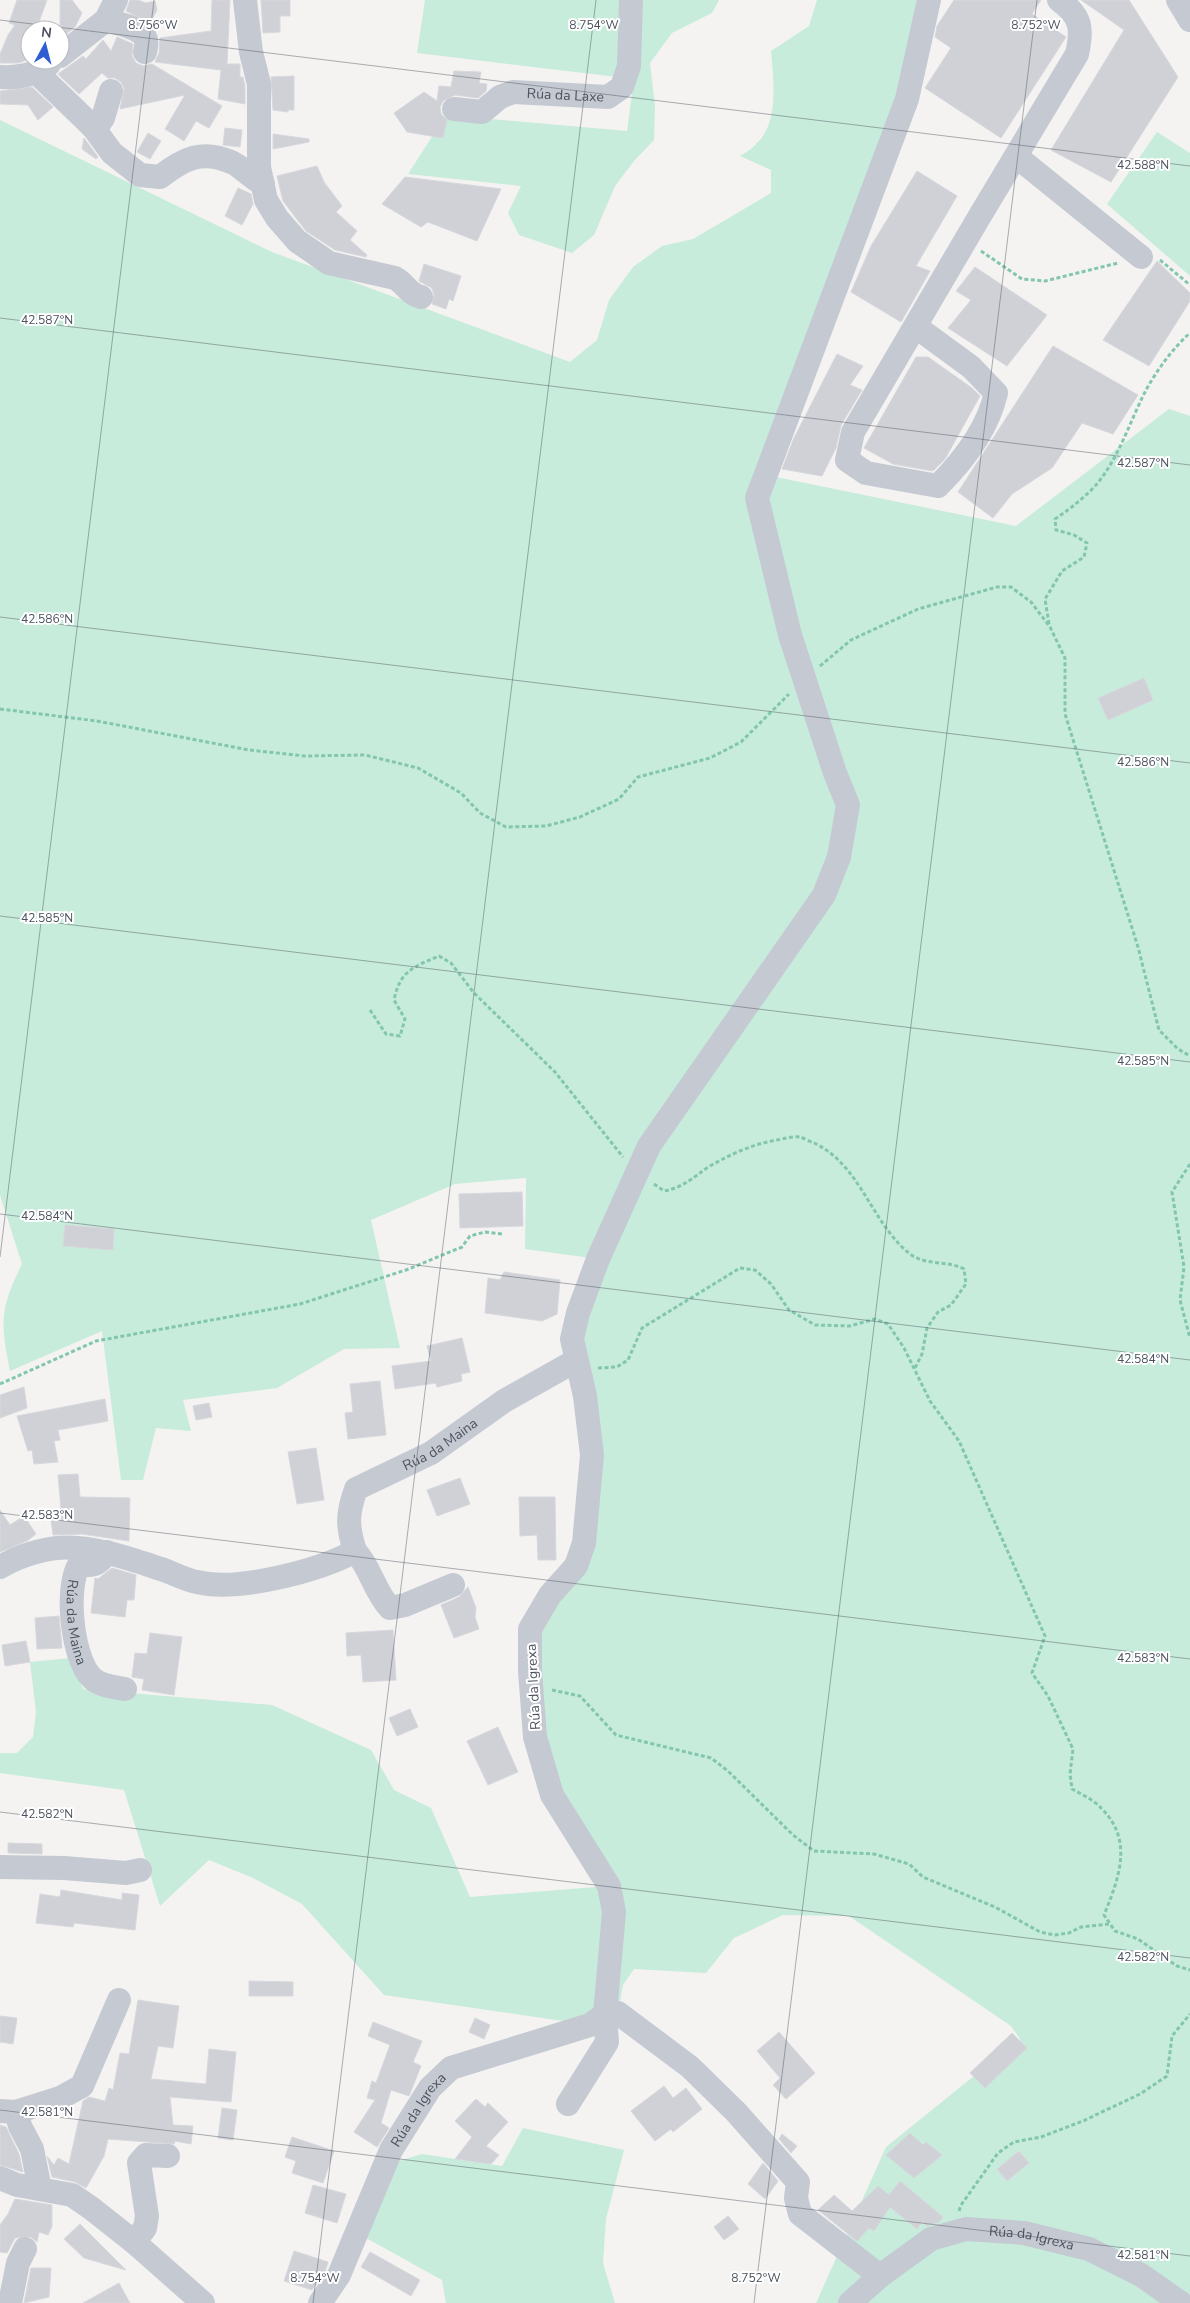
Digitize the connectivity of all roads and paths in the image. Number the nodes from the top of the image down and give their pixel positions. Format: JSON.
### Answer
{"nodes":[{"id":1,"x":245,"y":0,"type":"edge"},
{"id":2,"x":631,"y":0,"type":"edge"},
{"id":3,"x":929,"y":0,"type":"edge"},
{"id":4,"x":1059,"y":0,"type":"edge"},
{"id":5,"x":1178,"y":0,"type":"edge"},
{"id":6,"x":111,"y":10,"type":"edge"},
{"id":7,"x":1190,"y":20,"type":"edge"},
{"id":8,"x":70,"y":47,"type":"edge"},
{"id":9,"x":145,"y":52,"type":"dead end"},
{"id":10,"x":36,"y":70,"type":"edge"},
{"id":11,"x":49,"y":70,"type":"edge"},
{"id":12,"x":0,"y":77,"type":"edge"},
{"id":13,"x":111,"y":91,"type":"dead end"},
{"id":14,"x":454,"y":109,"type":"dead end"},
{"id":15,"x":93,"y":127,"type":"junction"},
{"id":16,"x":1016,"y":156,"type":"junction"},
{"id":17,"x":263,"y":184,"type":"junction"},
{"id":18,"x":965,"y":241,"type":"junction"},
{"id":19,"x":1141,"y":257,"type":"junction"},
{"id":20,"x":1190,"y":284,"type":"edge"},
{"id":21,"x":421,"y":297,"type":"dead end"},
{"id":22,"x":915,"y":326,"type":"junction"},
{"id":23,"x":1190,"y":333,"type":"edge"},
{"id":24,"x":1050,"y":626,"type":"junction"},
{"id":25,"x":804,"y":679,"type":"junction"},
{"id":26,"x":0,"y":710,"type":"edge"},
{"id":27,"x":1190,"y":1056,"type":"edge"},
{"id":28,"x":1190,"y":1164,"type":"edge"},
{"id":29,"x":502,"y":1234,"type":"dead end"},
{"id":30,"x":1190,"y":1338,"type":"edge"},
{"id":31,"x":575,"y":1360,"type":"junction"},
{"id":32,"x":0,"y":1384,"type":"edge"},
{"id":33,"x":356,"y":1551,"type":"junction"},
{"id":34,"x":107,"y":1552,"type":"junction"},
{"id":35,"x":0,"y":1567,"type":"edge"},
{"id":36,"x":453,"y":1585,"type":"dead end"},
{"id":37,"x":125,"y":1689,"type":"dead end"},
{"id":38,"x":531,"y":1689,"type":"junction"},
{"id":39,"x":0,"y":1867,"type":"edge"},
{"id":40,"x":140,"y":1870,"type":"dead end"},
{"id":41,"x":1110,"y":1924,"type":"junction"},
{"id":42,"x":1190,"y":1970,"type":"edge"},
{"id":43,"x":119,"y":2000,"type":"dead end"},
{"id":44,"x":605,"y":2014,"type":"junction"},
{"id":45,"x":1190,"y":2014,"type":"edge"},
{"id":46,"x":568,"y":2104,"type":"dead end"},
{"id":47,"x":8,"y":2112,"type":"edge"},
{"id":48,"x":168,"y":2156,"type":"dead end"},
{"id":49,"x":0,"y":2178,"type":"edge"},
{"id":50,"x":40,"y":2190,"type":"junction"},
{"id":51,"x":966,"y":2229,"type":"junction"},
{"id":52,"x":134,"y":2242,"type":"junction"},
{"id":53,"x":25,"y":2250,"type":"dead end"},
{"id":54,"x":880,"y":2276,"type":"junction"},
{"id":55,"x":10,"y":2303,"type":"edge"},
{"id":56,"x":203,"y":2303,"type":"edge"},
{"id":57,"x":320,"y":2303,"type":"edge"},
{"id":58,"x":850,"y":2303,"type":"edge"},
{"id":59,"x":1181,"y":2303,"type":"edge"}],
"edges":[{"from":1,"to":17,"type":"street"},
{"from":2,"to":14,"type":"street","name":"Rúa da Laxe"},
{"from":3,"to":25,"type":"street","name":"Rúa da Igrexa"},
{"from":4,"to":16,"type":"street"},
{"from":5,"to":7,"type":"street"},
{"from":6,"to":8,"type":"street"},
{"from":6,"to":9,"type":"street"},
{"from":10,"to":12,"type":"street"},
{"from":11,"to":15,"type":"street"},
{"from":13,"to":15,"type":"street"},
{"from":15,"to":17,"type":"street"},
{"from":16,"to":18,"type":"street"},
{"from":16,"to":19,"type":"street"},
{"from":17,"to":21,"type":"street"},
{"from":18,"to":19,"type":"path"},
{"from":18,"to":22,"type":"street"},
{"from":19,"to":20,"type":"path"},
{"from":22,"to":22,"type":"street"},
{"from":23,"to":24,"type":"path"},
{"from":24,"to":25,"type":"path"},
{"from":24,"to":27,"type":"path"},
{"from":25,"to":26,"type":"path"},
{"from":25,"to":31,"type":"street","name":"Rúa da Igrexa"},
{"from":28,"to":30,"type":"path"},
{"from":29,"to":32,"type":"path"},
{"from":31,"to":33,"type":"street","name":"Rúa da Maina"},
{"from":31,"to":38,"type":"street","name":"Rúa da Igrexa"},
{"from":31,"to":41,"type":"path"},
{"from":33,"to":34,"type":"street"},
{"from":33,"to":36,"type":"street","name":"Rúa da Maina"},
{"from":34,"to":35,"type":"street"},
{"from":34,"to":37,"type":"street","name":"Rúa da Maina"},
{"from":38,"to":41,"type":"path"},
{"from":38,"to":44,"type":"street","name":"Rúa da Igrexa"},
{"from":39,"to":40,"type":"street"},
{"from":41,"to":42,"type":"path"},
{"from":43,"to":47,"type":"street"},
{"from":44,"to":46,"type":"street","name":"Rúa da Igrexa"},
{"from":44,"to":54,"type":"street"},
{"from":44,"to":57,"type":"street","name":"Rúa da Igrexa"},
{"from":45,"to":51,"type":"path"},
{"from":47,"to":50,"type":"street"},
{"from":48,"to":52,"type":"street"},
{"from":49,"to":50,"type":"street"},
{"from":50,"to":52,"type":"street"},
{"from":51,"to":54,"type":"street","name":"Rúa da Igrexa"},
{"from":51,"to":59,"type":"street","name":"Rúa da Igrexa"},
{"from":52,"to":56,"type":"street"},
{"from":53,"to":55,"type":"street"},
{"from":54,"to":58,"type":"street","name":"Rúa da Igrexa"}]}
